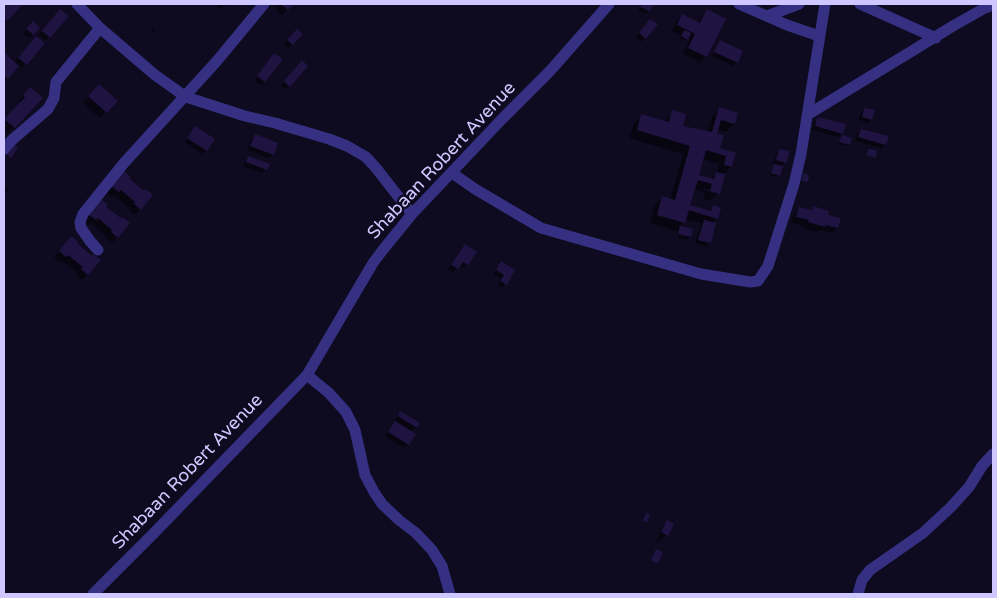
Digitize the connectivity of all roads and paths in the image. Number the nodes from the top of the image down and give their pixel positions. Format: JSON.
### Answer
{"nodes":[{"id":1,"x":78,"y":4,"type":"edge"},
{"id":2,"x":264,"y":4,"type":"edge"},
{"id":3,"x":608,"y":4,"type":"edge"},
{"id":4,"x":739,"y":4,"type":"edge"},
{"id":5,"x":799,"y":4,"type":"edge"},
{"id":6,"x":825,"y":4,"type":"edge"},
{"id":7,"x":860,"y":4,"type":"edge"},
{"id":8,"x":993,"y":5,"type":"edge"},
{"id":9,"x":767,"y":16,"type":"junction"},
{"id":10,"x":100,"y":28,"type":"junction"},
{"id":11,"x":819,"y":36,"type":"junction"},
{"id":12,"x":936,"y":38,"type":"junction"},
{"id":13,"x":186,"y":97,"type":"junction"},
{"id":14,"x":807,"y":115,"type":"junction"},
{"id":15,"x":8,"y":136,"type":"edge"},
{"id":16,"x":4,"y":149,"type":"edge"},
{"id":17,"x":452,"y":173,"type":"junction"},
{"id":18,"x":412,"y":214,"type":"junction"},
{"id":19,"x":98,"y":250,"type":"dead end"},
{"id":20,"x":307,"y":375,"type":"junction"},
{"id":21,"x":993,"y":454,"type":"edge"},
{"id":22,"x":93,"y":594,"type":"edge"},
{"id":23,"x":450,"y":594,"type":"edge"},
{"id":24,"x":858,"y":594,"type":"edge"}],
"edges":[{"from":1,"to":10,"type":"street"},
{"from":2,"to":13,"type":"street"},
{"from":3,"to":17,"type":"street","name":"Shabaan Robert Avenue"},
{"from":4,"to":9,"type":"street"},
{"from":5,"to":9,"type":"street"},
{"from":6,"to":11,"type":"street"},
{"from":7,"to":12,"type":"street"},
{"from":8,"to":12,"type":"street"},
{"from":9,"to":11,"type":"street"},
{"from":10,"to":13,"type":"street"},
{"from":10,"to":15,"type":"street"},
{"from":11,"to":14,"type":"street"},
{"from":12,"to":14,"type":"street"},
{"from":13,"to":18,"type":"street"},
{"from":13,"to":19,"type":"street"},
{"from":14,"to":17,"type":"street"},
{"from":15,"to":16,"type":"street"},
{"from":17,"to":18,"type":"street","name":"Shabaan Robert Avenue"},
{"from":18,"to":20,"type":"street","name":"Shabaan Robert Avenue"},
{"from":20,"to":22,"type":"street","name":"Shabaan Robert Avenue"},
{"from":20,"to":23,"type":"street"},
{"from":21,"to":24,"type":"street"}]}
